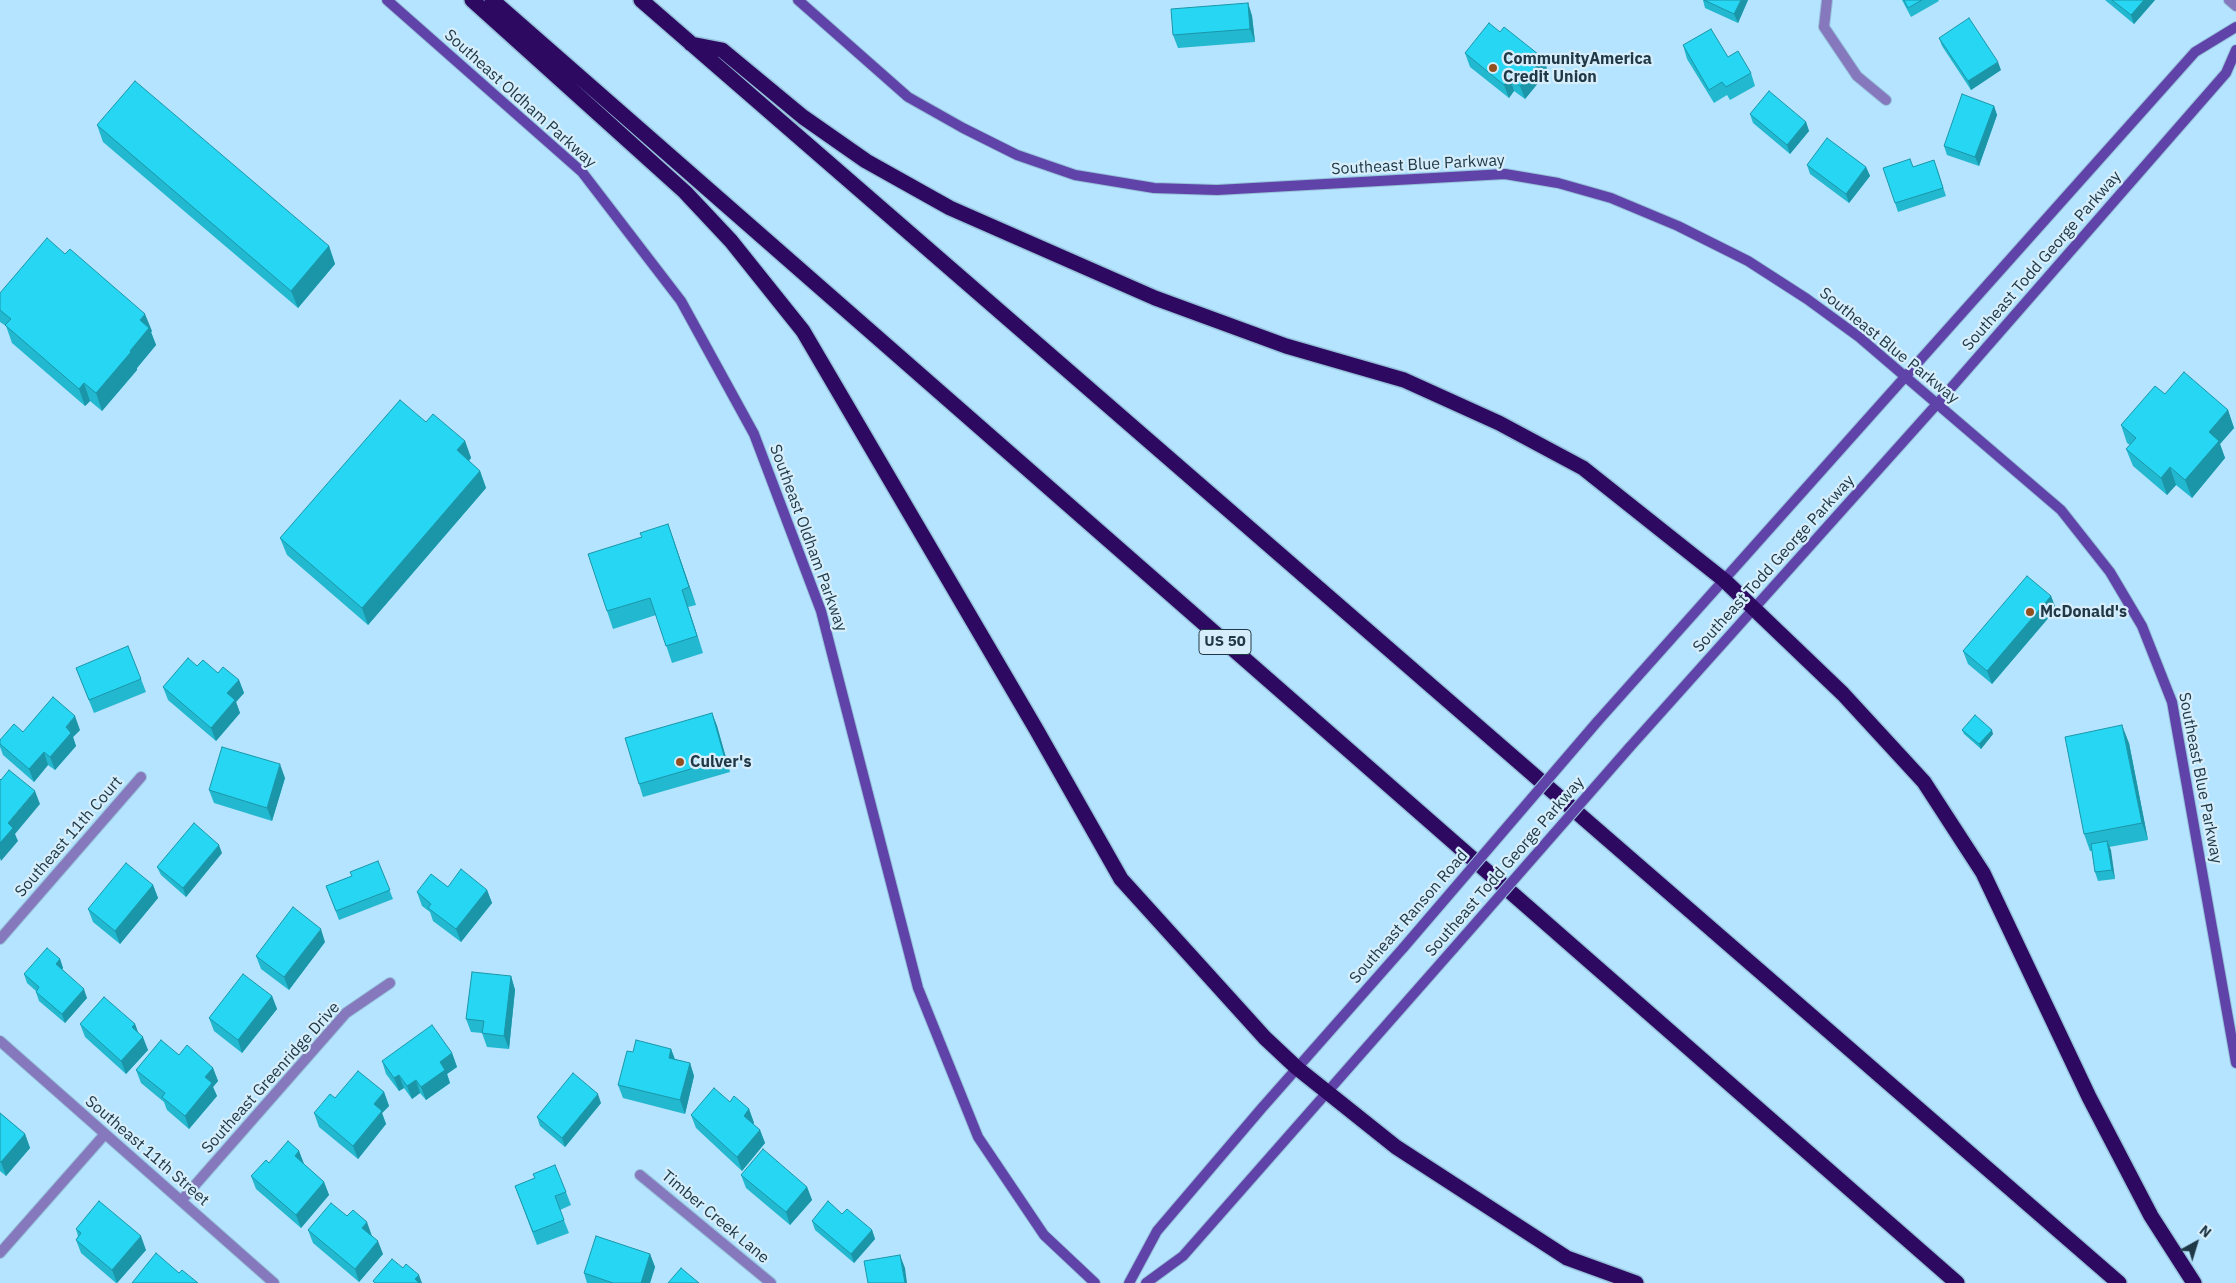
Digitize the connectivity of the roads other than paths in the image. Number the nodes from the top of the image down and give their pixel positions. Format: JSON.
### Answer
{"nodes":[{"id":1,"x":386,"y":0,"type":"edge"},
{"id":2,"x":472,"y":0,"type":"edge"},
{"id":3,"x":492,"y":0,"type":"edge"},
{"id":4,"x":641,"y":0,"type":"edge"},
{"id":5,"x":798,"y":0,"type":"edge"},
{"id":6,"x":1826,"y":0,"type":"edge"},
{"id":7,"x":2229,"y":0,"type":"edge"},
{"id":8,"x":2236,"y":6,"type":"edge"},
{"id":9,"x":2236,"y":27,"type":"edge"},
{"id":10,"x":691,"y":44,"type":"junction"},
{"id":11,"x":2236,"y":50,"type":"edge"},
{"id":12,"x":1886,"y":100,"type":"dead end"},
{"id":13,"x":1906,"y":378,"type":"junction"},
{"id":14,"x":1937,"y":404,"type":"junction"},
{"id":15,"x":1724,"y":580,"type":"junction"},
{"id":16,"x":1754,"y":607,"type":"junction"},
{"id":17,"x":141,"y":777,"type":"dead end"},
{"id":18,"x":0,"y":939,"type":"edge"},
{"id":19,"x":390,"y":983,"type":"dead end"},
{"id":20,"x":0,"y":1041,"type":"edge"},
{"id":21,"x":2235,"y":1057,"type":"edge"},
{"id":22,"x":1297,"y":1068,"type":"junction"},
{"id":23,"x":1327,"y":1093,"type":"junction"},
{"id":24,"x":105,"y":1134,"type":"junction"},
{"id":25,"x":640,"y":1174,"type":"dead end"},
{"id":26,"x":182,"y":1201,"type":"junction"},
{"id":27,"x":0,"y":1253,"type":"edge"},
{"id":28,"x":274,"y":1283,"type":"edge"},
{"id":29,"x":771,"y":1283,"type":"edge"},
{"id":30,"x":1095,"y":1283,"type":"edge"},
{"id":31,"x":1129,"y":1283,"type":"edge"},
{"id":32,"x":1146,"y":1283,"type":"edge"},
{"id":33,"x":1636,"y":1283,"type":"edge"},
{"id":34,"x":1957,"y":1283,"type":"edge"},
{"id":35,"x":2120,"y":1283,"type":"edge"},
{"id":36,"x":2194,"y":1283,"type":"edge"}],
"edges":[{"from":1,"to":30,"type":"street","name":"Southeast Oldham Parkway"},
{"from":2,"to":22,"type":"highway"},
{"from":3,"to":34,"type":"highway","number":"US 50"},
{"from":4,"to":10,"type":"highway"},
{"from":5,"to":13,"type":"street","name":"Southeast Blue Parkway"},
{"from":6,"to":12,"type":"street"},
{"from":7,"to":8,"type":"street"},
{"from":9,"to":13,"type":"street","name":"Southeast Todd George Parkway"},
{"from":10,"to":15,"type":"highway"},
{"from":10,"to":35,"type":"highway"},
{"from":11,"to":14,"type":"street","name":"Southeast Todd George Parkway"},
{"from":13,"to":14,"type":"street","name":"Southeast Blue Parkway"},
{"from":13,"to":15,"type":"street","name":"Southeast Todd George Parkway"},
{"from":14,"to":16,"type":"street","name":"Southeast Todd George Parkway"},
{"from":14,"to":21,"type":"street","name":"Southeast Blue Parkway"},
{"from":15,"to":16,"type":"highway"},
{"from":15,"to":22,"type":"street","name":"Southeast Ranson Road","bridge":true},
{"from":16,"to":23,"type":"street","name":"Southeast Todd George Parkway","bridge":true},
{"from":16,"to":36,"type":"highway"},
{"from":17,"to":18,"type":"street","name":"Southeast 11th Court"},
{"from":19,"to":26,"type":"street","name":"Southeast Greenridge Drive"},
{"from":20,"to":24,"type":"street","name":"Southeast 11th Street"},
{"from":22,"to":23,"type":"highway"},
{"from":22,"to":31,"type":"street","name":"Southeast Ranson Road"},
{"from":23,"to":32,"type":"street"},
{"from":23,"to":33,"type":"highway"},
{"from":24,"to":26,"type":"street","name":"Southeast 11th Street"},
{"from":24,"to":27,"type":"street"},
{"from":25,"to":29,"type":"street","name":"Timber Creek Lane"},
{"from":26,"to":28,"type":"street","name":"Southeast 11th Street"}]}
